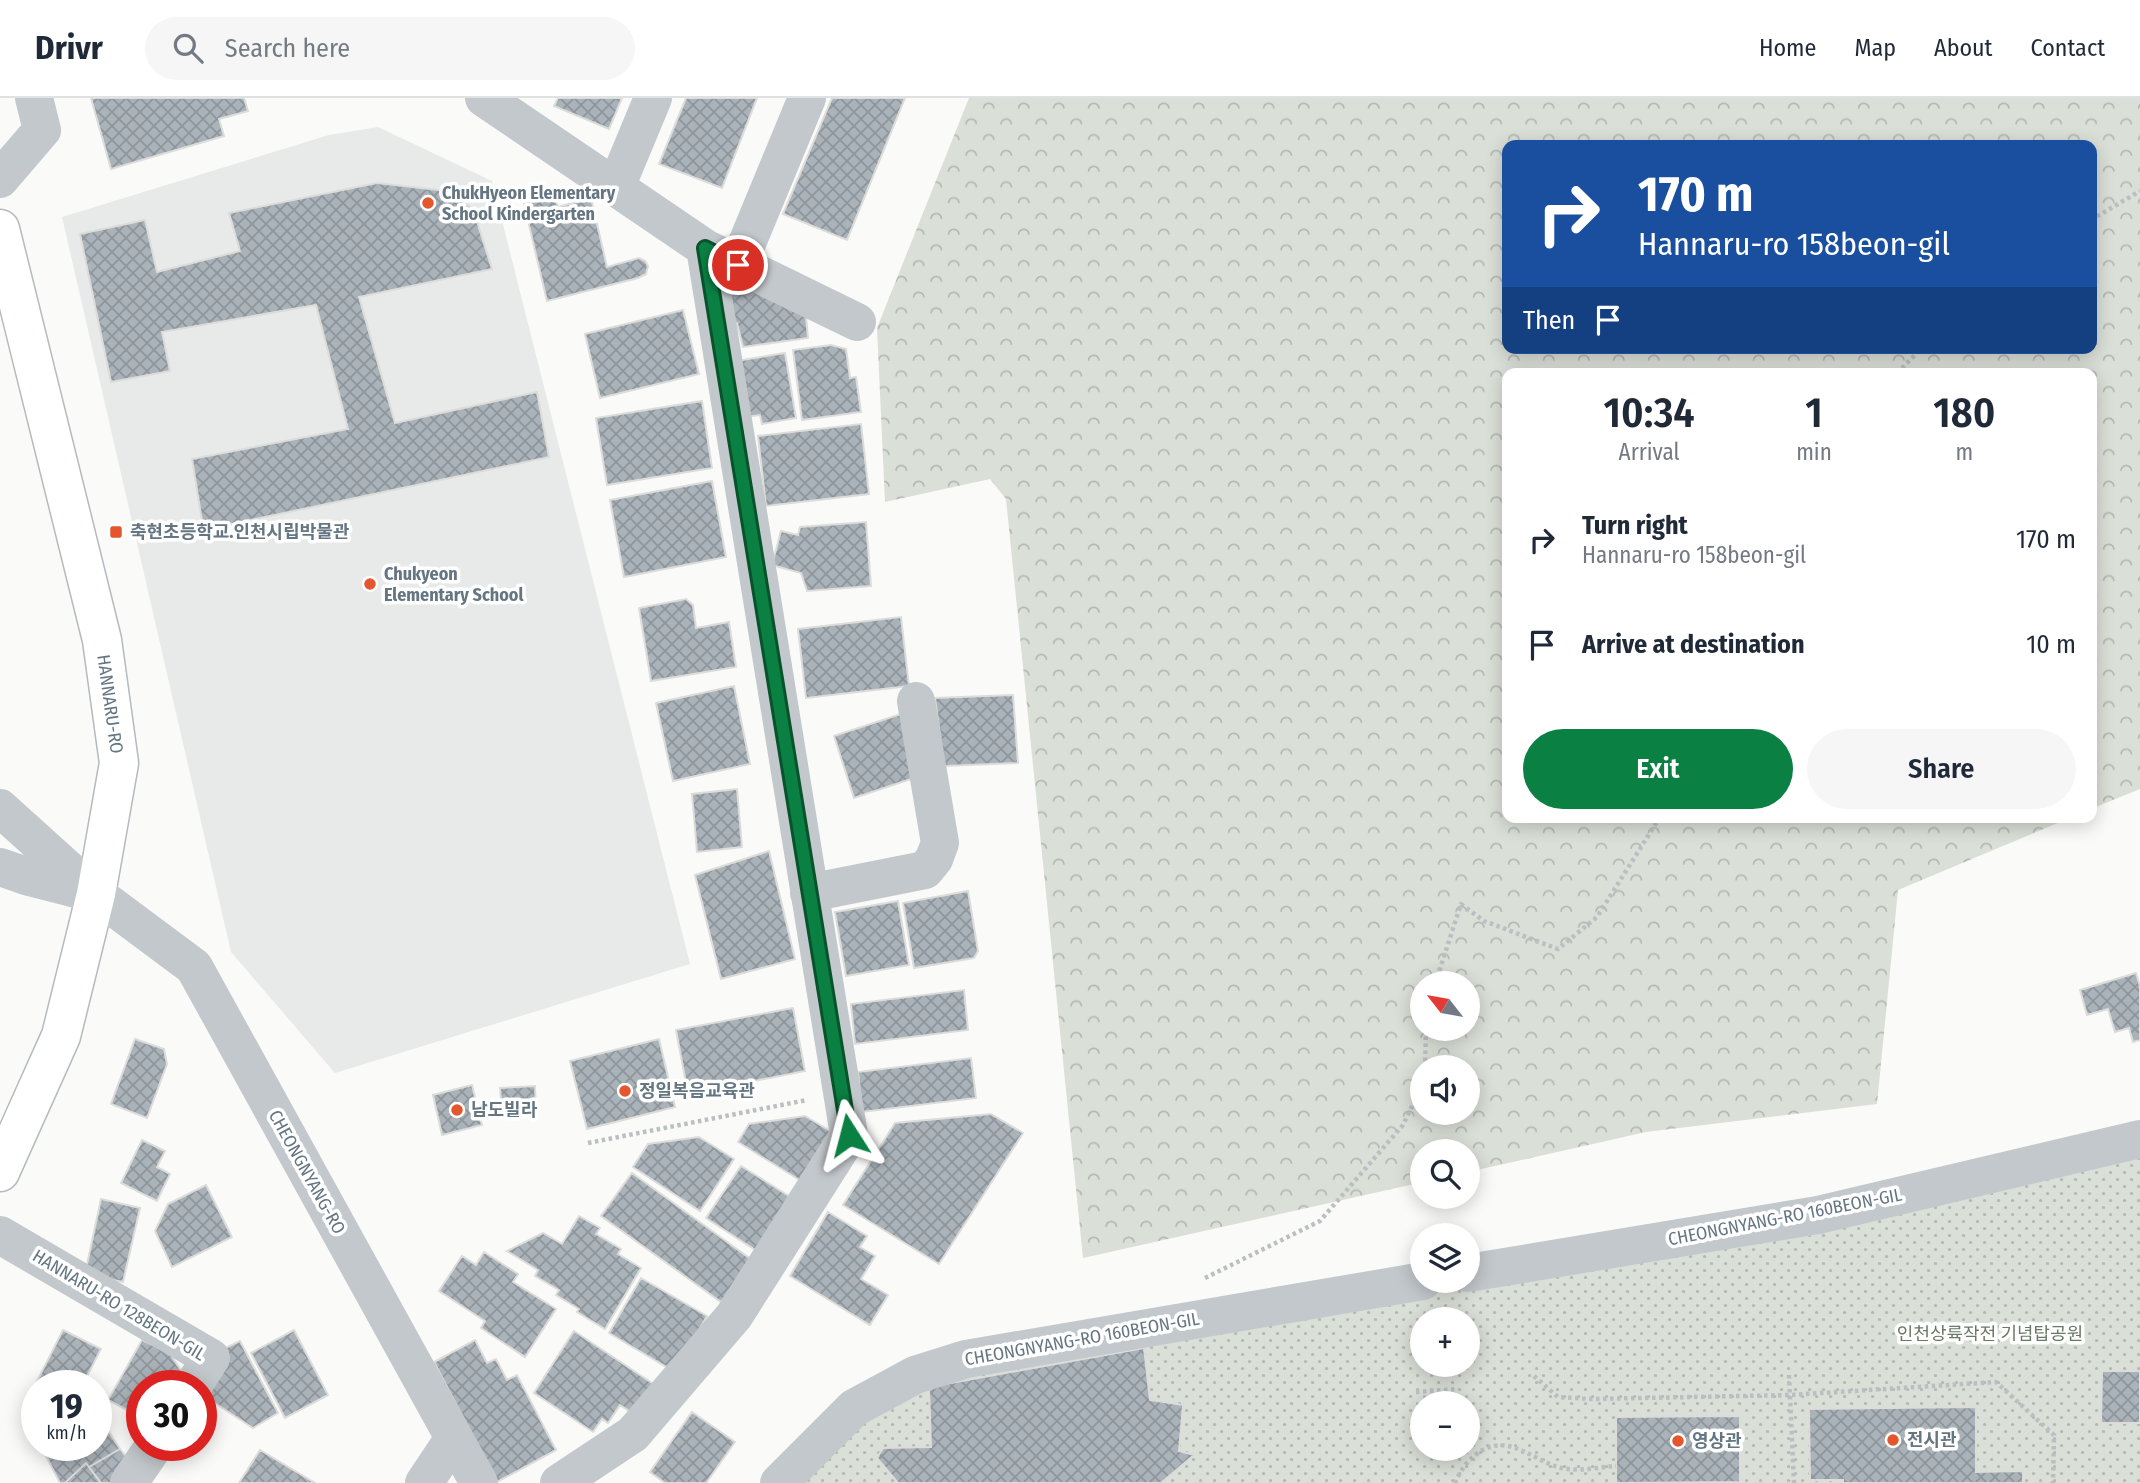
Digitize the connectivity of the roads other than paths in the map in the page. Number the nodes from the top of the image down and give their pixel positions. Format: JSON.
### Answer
{"nodes":[{"id":1,"x":34,"y":98,"type":"edge"},
{"id":2,"x":653,"y":98,"type":"edge"},
{"id":3,"x":807,"y":98,"type":"edge"},
{"id":4,"x":504,"y":103,"type":"edge"},
{"id":5,"x":0,"y":179,"type":"edge"},
{"id":6,"x":616,"y":187,"type":"junction"},
{"id":7,"x":0,"y":229,"type":"edge"},
{"id":8,"x":721,"y":257,"type":"junction"},
{"id":9,"x":857,"y":322,"type":"dead end"},
{"id":10,"x":916,"y":701,"type":"dead end"},
{"id":11,"x":0,"y":808,"type":"edge"},
{"id":12,"x":0,"y":867,"type":"edge"},
{"id":13,"x":809,"y":893,"type":"junction"},
{"id":14,"x":96,"y":894,"type":"junction"},
{"id":15,"x":2140,"y":1139,"type":"edge"},
{"id":16,"x":0,"y":1171,"type":"edge"},
{"id":17,"x":0,"y":1234,"type":"edge"},
{"id":18,"x":1480,"y":1271,"type":"edge"},
{"id":19,"x":1410,"y":1283,"type":"edge"},
{"id":20,"x":204,"y":1370,"type":"edge"},
{"id":21,"x":454,"y":1438,"type":"junction"},
{"id":22,"x":144,"y":1461,"type":"edge"},
{"id":23,"x":129,"y":1483,"type":"edge"},
{"id":24,"x":424,"y":1483,"type":"edge"},
{"id":25,"x":479,"y":1483,"type":"edge"},
{"id":26,"x":559,"y":1483,"type":"edge"},
{"id":27,"x":779,"y":1483,"type":"edge"}],
"edges":[{"from":1,"to":5,"type":"street"},
{"from":2,"to":6,"type":"street"},
{"from":3,"to":8,"type":"street"},
{"from":4,"to":6,"type":"street"},
{"from":6,"to":8,"type":"street"},
{"from":7,"to":14,"type":"main road","name":"HANNARU-RO"},
{"from":8,"to":9,"type":"street"},
{"from":8,"to":13,"type":"street"},
{"from":10,"to":13,"type":"street"},
{"from":11,"to":14,"type":"street","name":"CHEONGNYANG-RO"},
{"from":12,"to":14,"type":"street","name":"CHEONGNYANG-RO"},
{"from":13,"to":26,"type":"street"},
{"from":14,"to":16,"type":"main road","name":"HANNARU-RO"},
{"from":14,"to":21,"type":"street","name":"CHEONGNYANG-RO"},
{"from":15,"to":18,"type":"street","name":"CHEONGNYANG-RO 160BEON-GIL"},
{"from":17,"to":20,"type":"street","name":"HANNARU-RO 128BEON-GIL"},
{"from":19,"to":27,"type":"street","name":"CHEONGNYANG-RO 160BEON-GIL"},
{"from":21,"to":24,"type":"street"},
{"from":21,"to":25,"type":"street","name":"CHEONGNYANG-RO"},
{"from":22,"to":23,"type":"street"}]}
